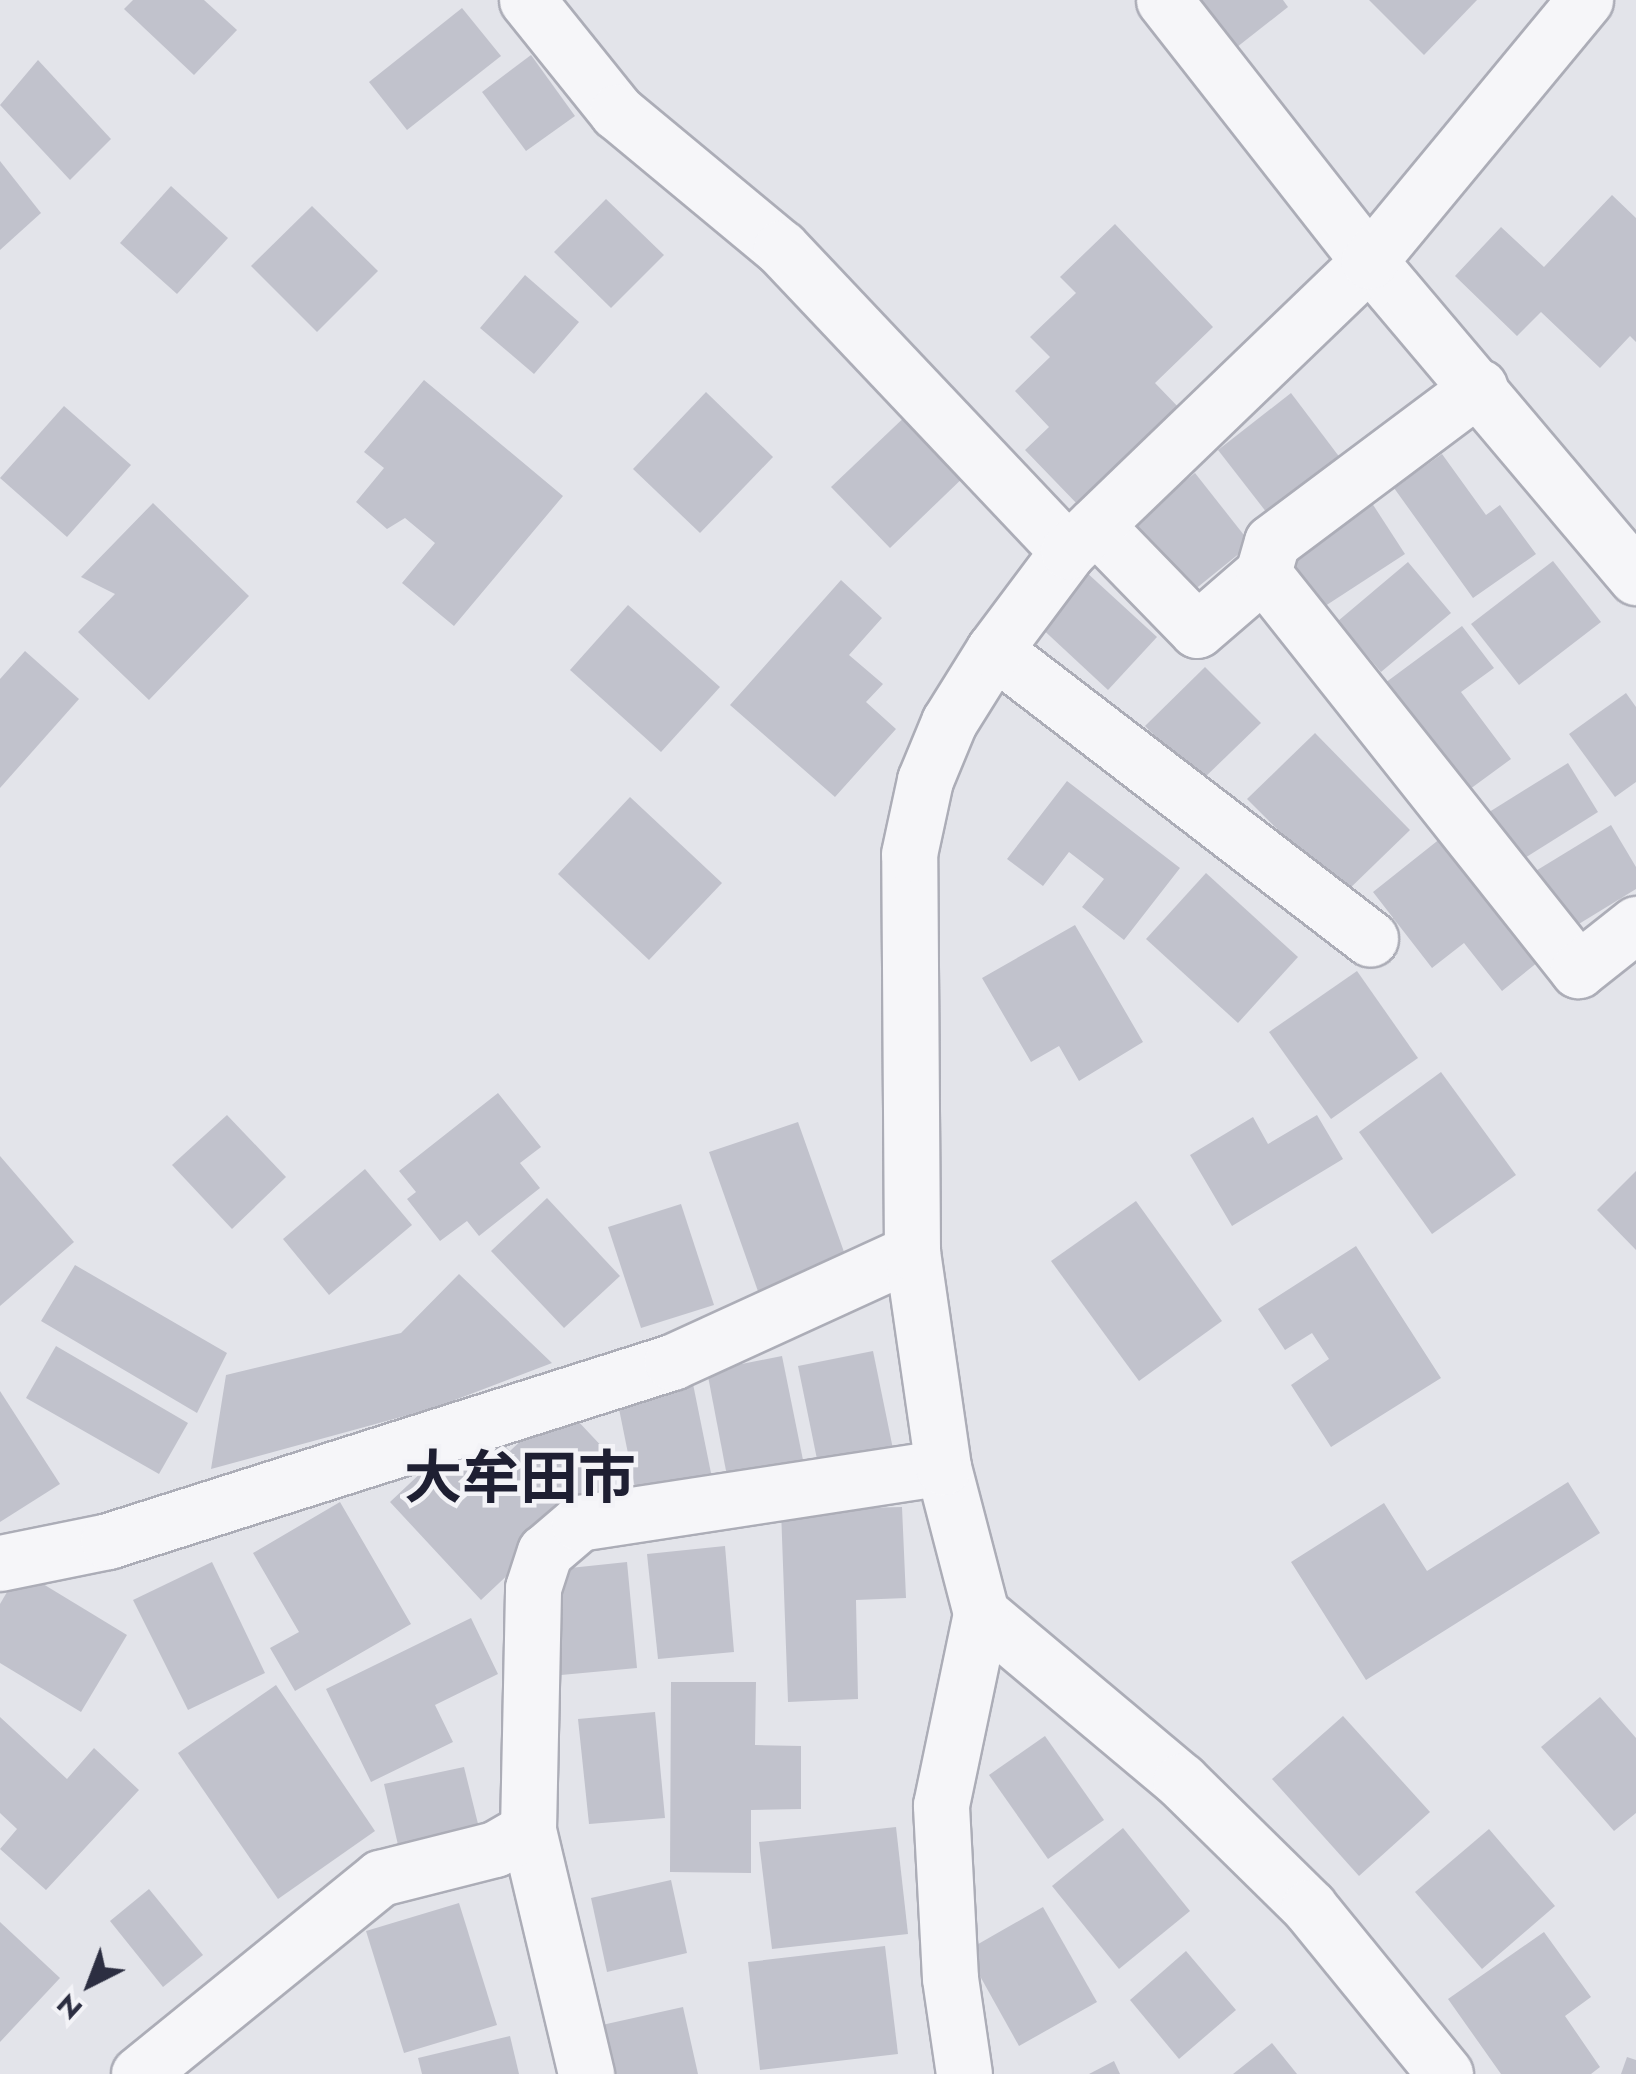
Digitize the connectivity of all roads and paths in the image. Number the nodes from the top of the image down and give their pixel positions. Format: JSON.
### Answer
{"nodes":[{"id":1,"x":527,"y":0,"type":"edge"},
{"id":2,"x":1164,"y":0,"type":"edge"},
{"id":3,"x":1586,"y":0,"type":"edge"},
{"id":4,"x":1369,"y":260,"type":"junction"},
{"id":5,"x":1479,"y":387,"type":"junction"},
{"id":6,"x":1082,"y":538,"type":"junction"},
{"id":7,"x":1264,"y":573,"type":"junction"},
{"id":8,"x":1636,"y":578,"type":"edge"},
{"id":9,"x":994,"y":650,"type":"junction"},
{"id":10,"x":1636,"y":924,"type":"edge"},
{"id":11,"x":1370,"y":938,"type":"dead end"},
{"id":12,"x":912,"y":1252,"type":"junction"},
{"id":13,"x":944,"y":1468,"type":"junction"},
{"id":14,"x":0,"y":1564,"type":"edge"},
{"id":15,"x":981,"y":1614,"type":"junction"},
{"id":16,"x":528,"y":1830,"type":"junction"},
{"id":17,"x":139,"y":2074,"type":"edge"},
{"id":18,"x":586,"y":2074,"type":"edge"},
{"id":19,"x":964,"y":2074,"type":"edge"},
{"id":20,"x":1445,"y":2074,"type":"edge"}],
"edges":[{"from":1,"to":6,"type":"street"},
{"from":2,"to":4,"type":"street"},
{"from":3,"to":4,"type":"street"},
{"from":4,"to":5,"type":"street"},
{"from":4,"to":6,"type":"street"},
{"from":5,"to":7,"type":"street"},
{"from":5,"to":8,"type":"street"},
{"from":6,"to":7,"type":"street"},
{"from":6,"to":9,"type":"street"},
{"from":7,"to":10,"type":"street"},
{"from":9,"to":11,"type":"street"},
{"from":9,"to":12,"type":"street"},
{"from":12,"to":13,"type":"street"},
{"from":12,"to":14,"type":"street"},
{"from":13,"to":15,"type":"street"},
{"from":13,"to":16,"type":"street"},
{"from":15,"to":19,"type":"street"},
{"from":15,"to":20,"type":"street"},
{"from":16,"to":17,"type":"street"},
{"from":16,"to":18,"type":"street"}]}
